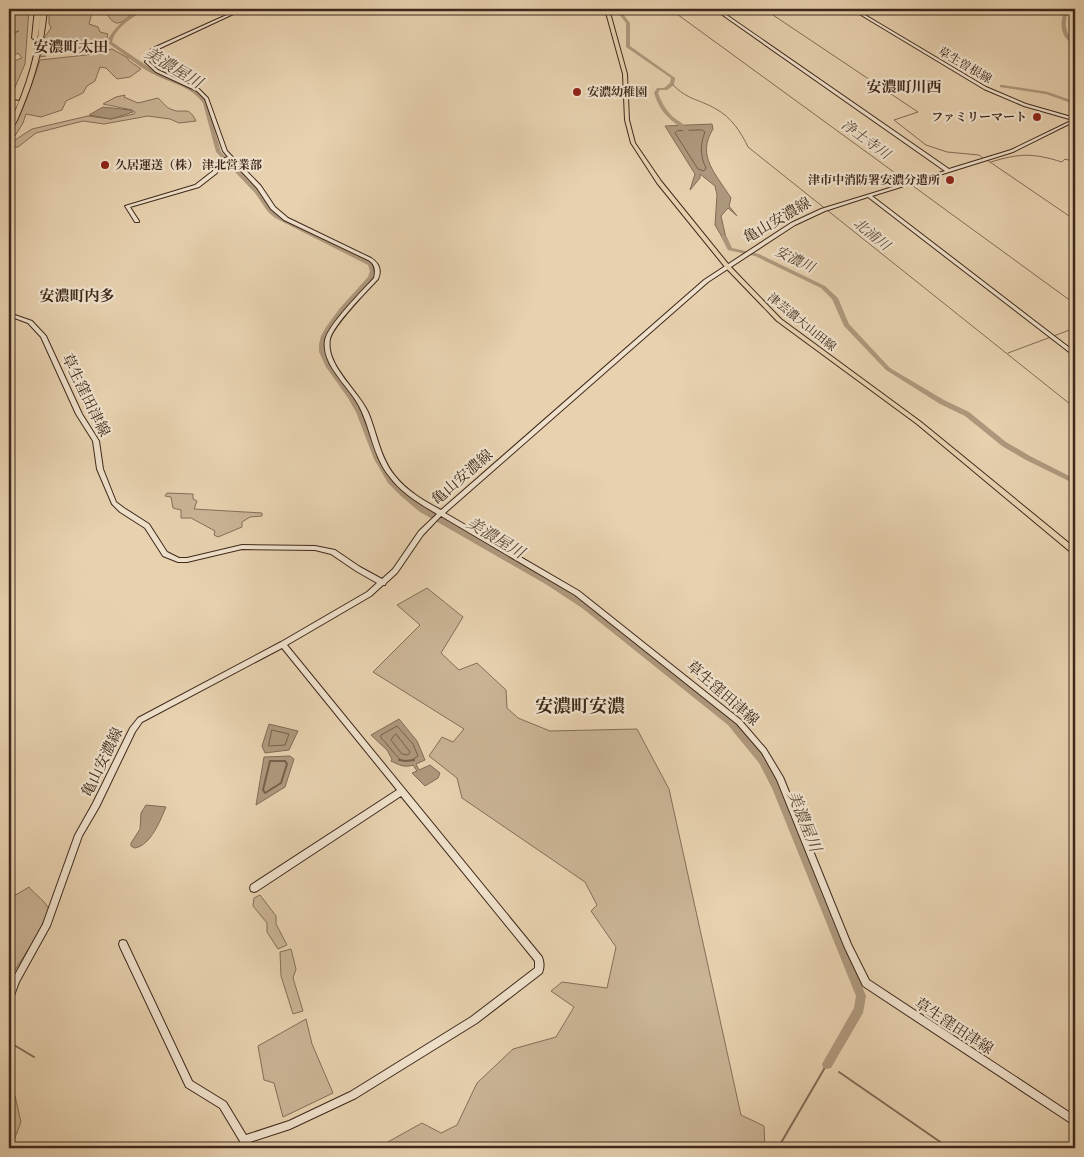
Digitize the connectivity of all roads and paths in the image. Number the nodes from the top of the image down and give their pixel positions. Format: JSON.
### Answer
{"nodes":[{"id":1,"x":38,"y":9,"type":"edge"},
{"id":2,"x":44,"y":9,"type":"edge"},
{"id":3,"x":242,"y":9,"type":"edge"},
{"id":4,"x":606,"y":9,"type":"edge"},
{"id":5,"x":716,"y":9,"type":"edge"},
{"id":6,"x":853,"y":9,"type":"edge"},
{"id":7,"x":9,"y":116,"type":"edge"},
{"id":8,"x":1075,"y":119,"type":"edge"},
{"id":9,"x":9,"y":129,"type":"edge"},
{"id":10,"x":229,"y":158,"type":"junction"},
{"id":11,"x":948,"y":172,"type":"junction"},
{"id":12,"x":869,"y":196,"type":"junction"},
{"id":13,"x":137,"y":221,"type":"dead end"},
{"id":14,"x":727,"y":266,"type":"junction"},
{"id":15,"x":9,"y":314,"type":"edge"},
{"id":16,"x":1075,"y":354,"type":"edge"},
{"id":17,"x":440,"y":515,"type":"junction"},
{"id":18,"x":1075,"y":552,"type":"edge"},
{"id":19,"x":383,"y":583,"type":"junction"},
{"id":20,"x":283,"y":644,"type":"junction"},
{"id":21,"x":401,"y":792,"type":"junction"},
{"id":22,"x":254,"y":888,"type":"dead end"},
{"id":23,"x":123,"y":944,"type":"dead end"},
{"id":24,"x":9,"y":998,"type":"edge"},
{"id":25,"x":1075,"y":1121,"type":"edge"}],
"edges":[{"from":1,"to":7,"type":"highway"},
{"from":2,"to":9,"type":"highway"},
{"from":3,"to":10,"type":"main road"},
{"from":4,"to":14,"type":"main road","name":"津芸濃大山田線"},
{"from":5,"to":11,"type":"main road"},
{"from":6,"to":8,"type":"main road","name":"草生曽根線"},
{"from":8,"to":11,"type":"main road","name":"亀山安濃線"},
{"from":10,"to":13,"type":"main road"},
{"from":10,"to":17,"type":"main road","name":"草生窪田津線"},
{"from":11,"to":12,"type":"main road","name":"亀山安濃線"},
{"from":12,"to":14,"type":"main road","name":"亀山安濃線"},
{"from":12,"to":16,"type":"main road"},
{"from":14,"to":17,"type":"main road","name":"亀山安濃線"},
{"from":14,"to":18,"type":"main road","name":"津芸濃大山田線"},
{"from":15,"to":19,"type":"main road","name":"草生窪田津線"},
{"from":17,"to":19,"type":"main road","name":"亀山安濃線"},
{"from":17,"to":25,"type":"main road","name":"草生窪田津線"},
{"from":19,"to":20,"type":"main road","name":"亀山安濃線"},
{"from":20,"to":21,"type":"main road"},
{"from":20,"to":24,"type":"main road","name":"亀山安濃線"},
{"from":21,"to":22,"type":"main road"},
{"from":21,"to":23,"type":"main road"}]}
